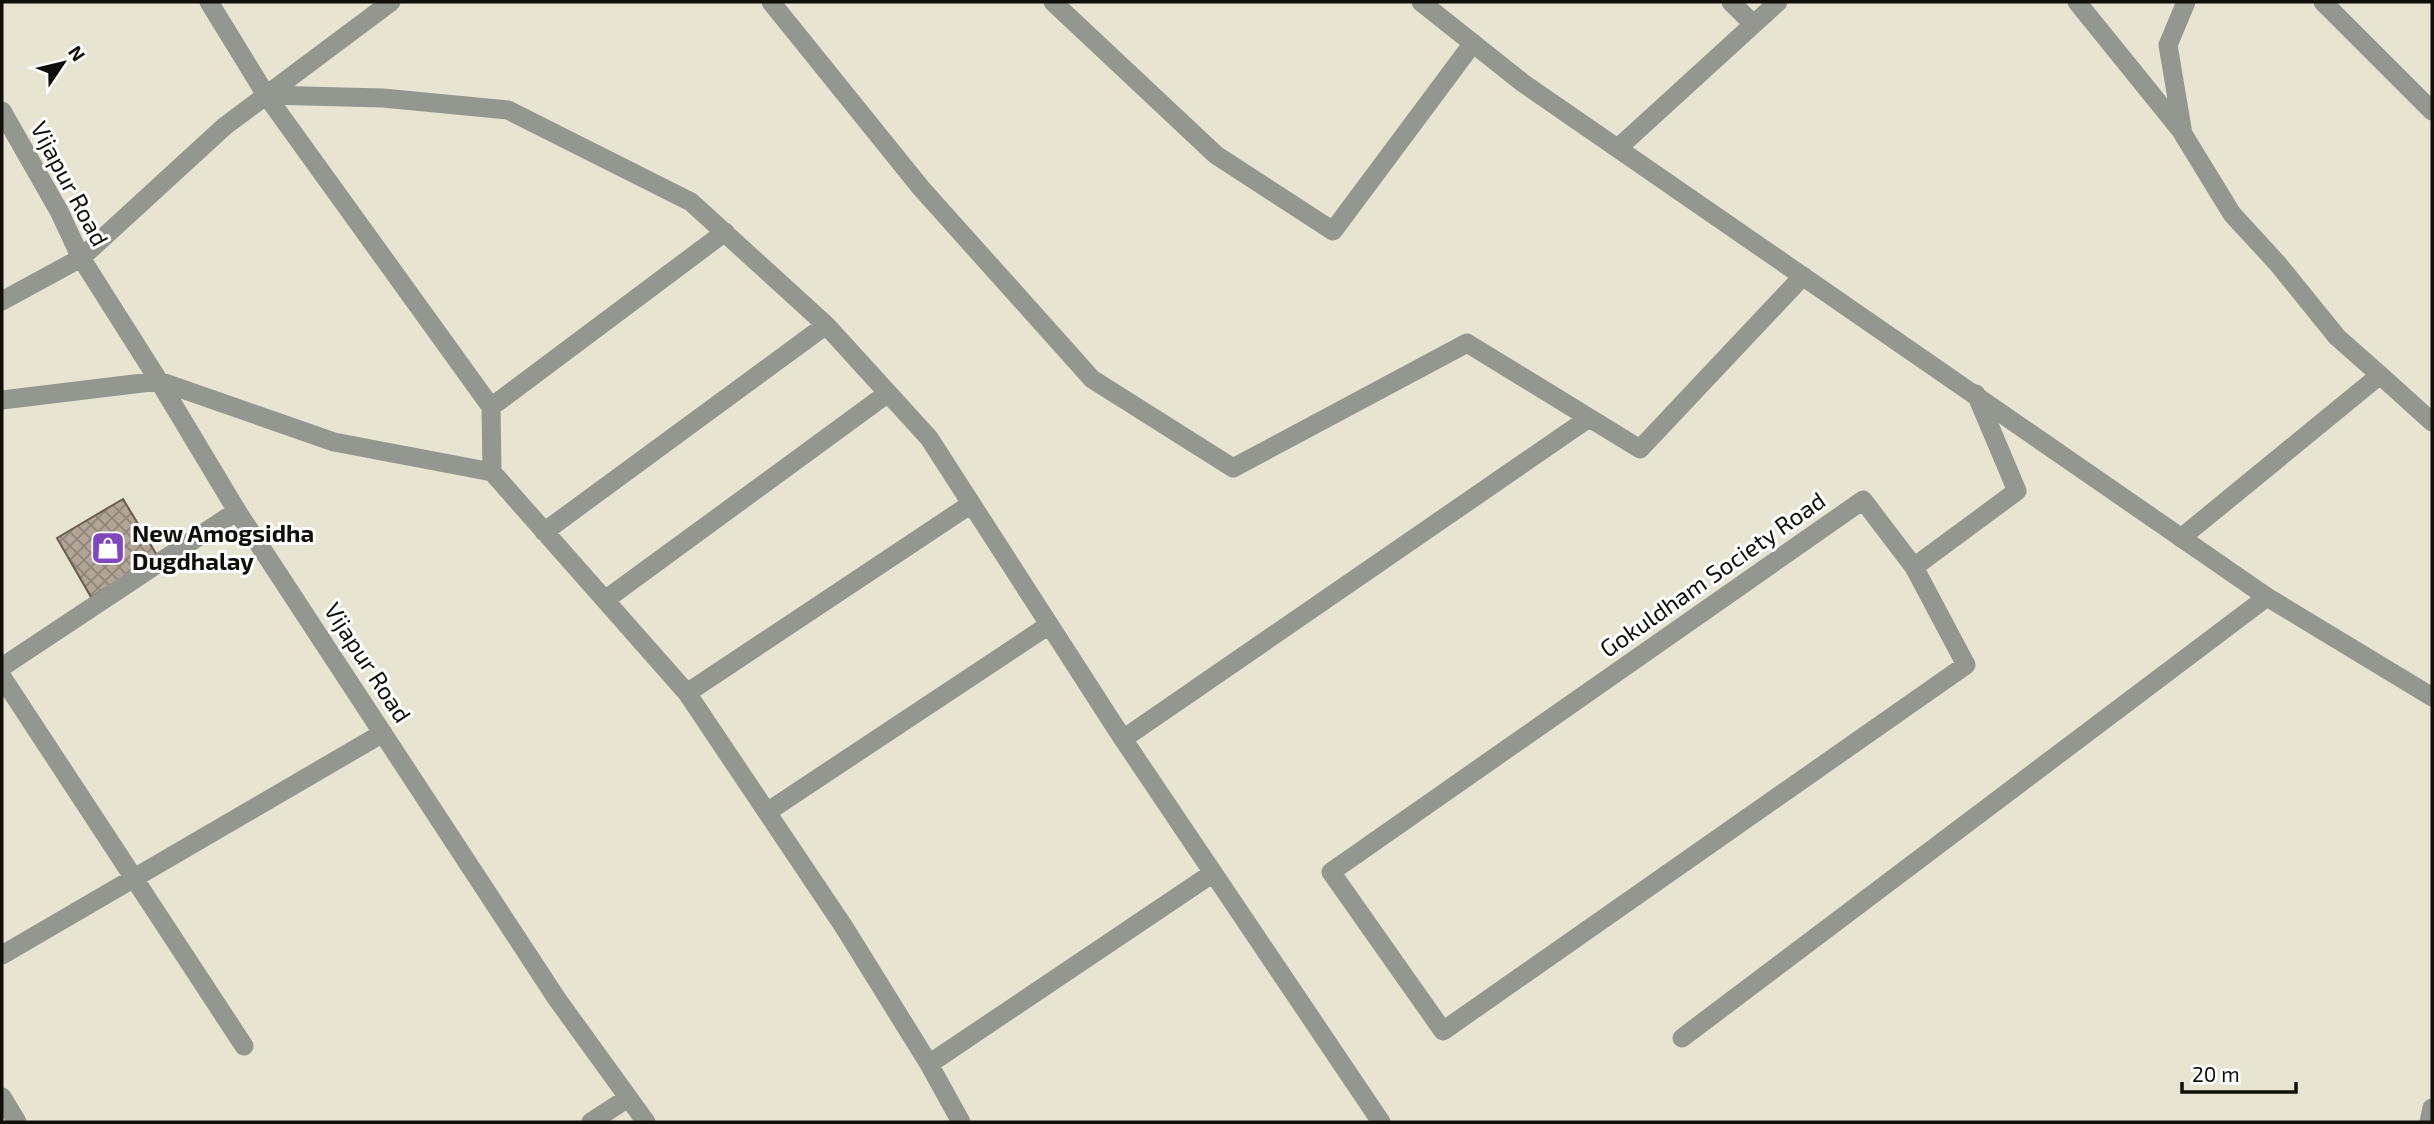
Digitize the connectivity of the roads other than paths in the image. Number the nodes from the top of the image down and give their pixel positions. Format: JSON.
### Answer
{"nodes":[{"id":1,"x":209,"y":2,"type":"edge"},
{"id":2,"x":391,"y":2,"type":"edge"},
{"id":3,"x":771,"y":2,"type":"edge"},
{"id":4,"x":1053,"y":2,"type":"edge"},
{"id":5,"x":1421,"y":2,"type":"edge"},
{"id":6,"x":1731,"y":2,"type":"edge"},
{"id":7,"x":1778,"y":2,"type":"edge"},
{"id":8,"x":2077,"y":2,"type":"edge"},
{"id":9,"x":2186,"y":2,"type":"edge"},
{"id":10,"x":2323,"y":2,"type":"edge"},
{"id":11,"x":1753,"y":24,"type":"junction"},
{"id":12,"x":1473,"y":43,"type":"junction"},
{"id":13,"x":266,"y":95,"type":"junction"},
{"id":14,"x":2,"y":111,"type":"edge"},
{"id":15,"x":2432,"y":111,"type":"edge"},
{"id":16,"x":2183,"y":134,"type":"junction"},
{"id":17,"x":1618,"y":148,"type":"junction"},
{"id":18,"x":725,"y":232,"type":"junction"},
{"id":19,"x":81,"y":258,"type":"junction"},
{"id":20,"x":1803,"y":276,"type":"junction"},
{"id":21,"x":2,"y":301,"type":"edge"},
{"id":22,"x":826,"y":325,"type":"junction"},
{"id":23,"x":2380,"y":375,"type":"junction"},
{"id":24,"x":159,"y":380,"type":"junction"},
{"id":25,"x":888,"y":393,"type":"junction"},
{"id":26,"x":1976,"y":394,"type":"junction"},
{"id":27,"x":2,"y":400,"type":"edge"},
{"id":28,"x":491,"y":407,"type":"junction"},
{"id":29,"x":1589,"y":418,"type":"junction"},
{"id":30,"x":2432,"y":422,"type":"edge"},
{"id":31,"x":492,"y":472,"type":"junction"},
{"id":32,"x":971,"y":504,"type":"junction"},
{"id":33,"x":237,"y":511,"type":"junction"},
{"id":34,"x":544,"y":532,"type":"junction"},
{"id":35,"x":2181,"y":538,"type":"junction"},
{"id":36,"x":1914,"y":568,"type":"junction"},
{"id":37,"x":2267,"y":597,"type":"junction"},
{"id":38,"x":605,"y":600,"type":"junction"},
{"id":39,"x":1049,"y":625,"type":"junction"},
{"id":40,"x":2,"y":667,"type":"edge"},
{"id":41,"x":2,"y":677,"type":"edge"},
{"id":42,"x":687,"y":693,"type":"junction"},
{"id":43,"x":2432,"y":697,"type":"edge"},
{"id":44,"x":383,"y":733,"type":"junction"},
{"id":45,"x":1122,"y":739,"type":"junction"},
{"id":46,"x":767,"y":812,"type":"junction"},
{"id":47,"x":1213,"y":873,"type":"junction"},
{"id":48,"x":134,"y":877,"type":"junction"},
{"id":49,"x":2,"y":955,"type":"edge"},
{"id":50,"x":1682,"y":1038,"type":"dead end"},
{"id":51,"x":244,"y":1046,"type":"dead end"},
{"id":52,"x":929,"y":1064,"type":"junction"},
{"id":53,"x":2,"y":1097,"type":"edge"},
{"id":54,"x":628,"y":1098,"type":"junction"},
{"id":55,"x":2432,"y":1108,"type":"edge"},
{"id":56,"x":17,"y":1122,"type":"edge"},
{"id":57,"x":591,"y":1122,"type":"edge"},
{"id":58,"x":646,"y":1122,"type":"edge"},
{"id":59,"x":961,"y":1122,"type":"edge"},
{"id":60,"x":1381,"y":1122,"type":"edge"},
{"id":61,"x":2430,"y":1122,"type":"edge"}],
"edges":[{"from":1,"to":13,"type":"street"},
{"from":2,"to":13,"type":"street"},
{"from":3,"to":29,"type":"street"},
{"from":4,"to":12,"type":"street"},
{"from":5,"to":12,"type":"street"},
{"from":6,"to":11,"type":"street"},
{"from":7,"to":11,"type":"street"},
{"from":8,"to":16,"type":"street"},
{"from":9,"to":16,"type":"street"},
{"from":10,"to":15,"type":"street"},
{"from":11,"to":17,"type":"street"},
{"from":12,"to":17,"type":"street"},
{"from":13,"to":18,"type":"street"},
{"from":13,"to":19,"type":"street"},
{"from":13,"to":28,"type":"street"},
{"from":14,"to":19,"type":"street","name":"Vijapur Road"},
{"from":16,"to":23,"type":"street"},
{"from":17,"to":20,"type":"street"},
{"from":18,"to":22,"type":"street"},
{"from":18,"to":28,"type":"street"},
{"from":19,"to":21,"type":"street"},
{"from":19,"to":24,"type":"street","name":"Vijapur Road"},
{"from":20,"to":26,"type":"street"},
{"from":20,"to":29,"type":"street"},
{"from":22,"to":25,"type":"street"},
{"from":22,"to":34,"type":"street"},
{"from":23,"to":30,"type":"street"},
{"from":23,"to":35,"type":"street"},
{"from":24,"to":27,"type":"street"},
{"from":24,"to":31,"type":"street"},
{"from":24,"to":33,"type":"street","name":"Vijapur Road"},
{"from":25,"to":32,"type":"street"},
{"from":25,"to":38,"type":"street"},
{"from":26,"to":35,"type":"street"},
{"from":26,"to":36,"type":"street"},
{"from":28,"to":31,"type":"street"},
{"from":29,"to":45,"type":"street"},
{"from":31,"to":34,"type":"street"},
{"from":32,"to":39,"type":"street"},
{"from":32,"to":42,"type":"street"},
{"from":33,"to":40,"type":"street"},
{"from":33,"to":44,"type":"street","name":"Vijapur Road"},
{"from":34,"to":38,"type":"street"},
{"from":35,"to":37,"type":"street"},
{"from":36,"to":36,"type":"street","name":"Gokuldham Society Road"},
{"from":37,"to":43,"type":"street"},
{"from":37,"to":50,"type":"street"},
{"from":38,"to":42,"type":"street"},
{"from":39,"to":45,"type":"street"},
{"from":39,"to":46,"type":"street"},
{"from":41,"to":48,"type":"street"},
{"from":42,"to":46,"type":"street"},
{"from":44,"to":48,"type":"street"},
{"from":44,"to":54,"type":"street","name":"Vijapur Road"},
{"from":45,"to":47,"type":"street"},
{"from":46,"to":52,"type":"street"},
{"from":47,"to":52,"type":"street"},
{"from":47,"to":60,"type":"street"},
{"from":48,"to":49,"type":"street"},
{"from":48,"to":51,"type":"street"},
{"from":52,"to":59,"type":"street"},
{"from":53,"to":56,"type":"street"},
{"from":54,"to":57,"type":"street"},
{"from":54,"to":58,"type":"street","name":"Vijapur Road"},
{"from":55,"to":61,"type":"street"}]}
